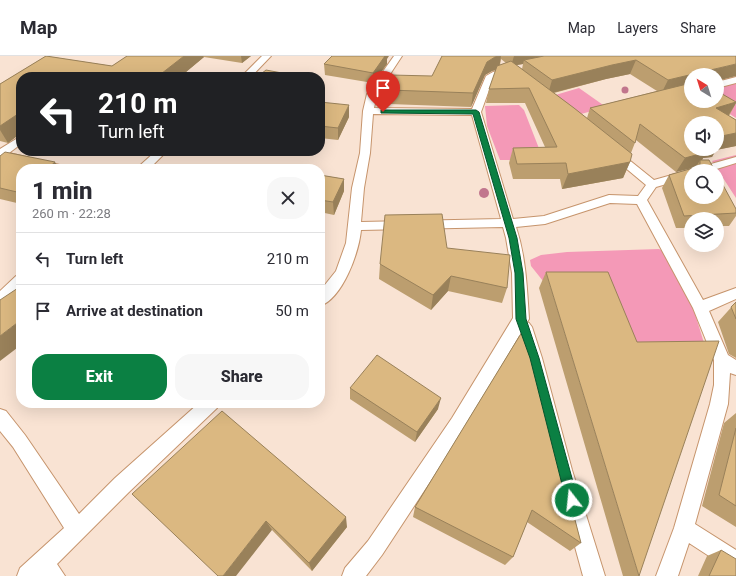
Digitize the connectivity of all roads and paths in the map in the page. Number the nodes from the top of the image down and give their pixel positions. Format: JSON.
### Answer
{"nodes":[{"id":1,"x":267,"y":56,"type":"edge"},
{"id":2,"x":398,"y":56,"type":"edge"},
{"id":3,"x":498,"y":64,"type":"edge"},
{"id":4,"x":523,"y":68,"type":"edge"},
{"id":5,"x":508,"y":71,"type":"junction"},
{"id":6,"x":251,"y":72,"type":"edge"},
{"id":7,"x":520,"y":80,"type":"edge"},
{"id":8,"x":736,"y":80,"type":"edge"},
{"id":9,"x":724,"y":83,"type":"edge"},
{"id":10,"x":368,"y":112,"type":"junction"},
{"id":11,"x":476,"y":112,"type":"junction"},
{"id":12,"x":16,"y":143,"type":"edge"},
{"id":13,"x":604,"y":144,"type":"edge"},
{"id":14,"x":156,"y":156,"type":"edge"},
{"id":15,"x":736,"y":160,"type":"edge"},
{"id":16,"x":43,"y":164,"type":"edge"},
{"id":17,"x":148,"y":164,"type":"edge"},
{"id":18,"x":722,"y":164,"type":"edge"},
{"id":19,"x":684,"y":175,"type":"edge"},
{"id":20,"x":652,"y":184,"type":"junction"},
{"id":21,"x":641,"y":200,"type":"junction"},
{"id":22,"x":508,"y":223,"type":"junction"},
{"id":23,"x":355,"y":226,"type":"junction"},
{"id":24,"x":16,"y":285,"type":"edge"},
{"id":25,"x":736,"y":293,"type":"edge"},
{"id":26,"x":325,"y":295,"type":"edge"},
{"id":27,"x":0,"y":300,"type":"edge"},
{"id":28,"x":700,"y":308,"type":"junction"},
{"id":29,"x":521,"y":319,"type":"junction"},
{"id":30,"x":729,"y":364,"type":"edge"},
{"id":31,"x":206,"y":408,"type":"edge"},
{"id":32,"x":0,"y":417,"type":"edge"},
{"id":33,"x":684,"y":528,"type":"junction"},
{"id":34,"x":77,"y":529,"type":"junction"},
{"id":35,"x":736,"y":562,"type":"edge"},
{"id":36,"x":42,"y":572,"type":"edge"},
{"id":37,"x":353,"y":576,"type":"edge"},
{"id":38,"x":594,"y":576,"type":"edge"},
{"id":39,"x":667,"y":576,"type":"edge"}],
"edges":[{"from":1,"to":6,"type":"street"},
{"from":2,"to":10,"type":"street"},
{"from":3,"to":5,"type":"street"},
{"from":4,"to":5,"type":"street"},
{"from":5,"to":7,"type":"street"},
{"from":5,"to":11,"type":"street"},
{"from":8,"to":9,"type":"street"},
{"from":10,"to":11,"type":"street"},
{"from":10,"to":23,"type":"street"},
{"from":11,"to":22,"type":"street"},
{"from":12,"to":16,"type":"street"},
{"from":13,"to":20,"type":"street"},
{"from":14,"to":17,"type":"street"},
{"from":15,"to":18,"type":"street"},
{"from":19,"to":20,"type":"street"},
{"from":20,"to":21,"type":"street"},
{"from":21,"to":22,"type":"street"},
{"from":21,"to":28,"type":"street"},
{"from":22,"to":23,"type":"street"},
{"from":22,"to":29,"type":"street"},
{"from":23,"to":26,"type":"street"},
{"from":24,"to":27,"type":"street"},
{"from":25,"to":28,"type":"street"},
{"from":28,"to":30,"type":"street"},
{"from":29,"to":37,"type":"street"},
{"from":29,"to":38,"type":"street"},
{"from":30,"to":33,"type":"street"},
{"from":31,"to":34,"type":"street"},
{"from":32,"to":34,"type":"street"},
{"from":33,"to":35,"type":"street"},
{"from":33,"to":39,"type":"street"},
{"from":34,"to":36,"type":"street"}]}
